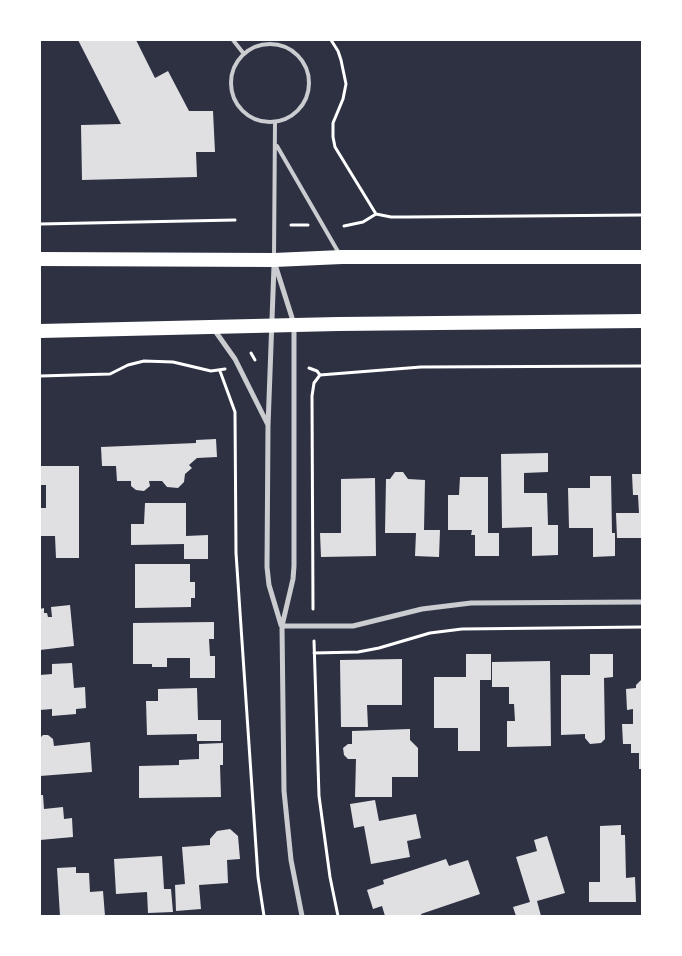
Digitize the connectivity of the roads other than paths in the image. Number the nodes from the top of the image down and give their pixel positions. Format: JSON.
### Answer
{"nodes":[{"id":1,"x":233,"y":40,"type":"edge"},
{"id":2,"x":244,"y":54,"type":"junction"},
{"id":3,"x":275,"y":122,"type":"junction"},
{"id":4,"x":276,"y":144,"type":"junction"},
{"id":5,"x":342,"y":257,"type":"junction"},
{"id":6,"x":642,"y":257,"type":"edge"},
{"id":7,"x":40,"y":259,"type":"edge"},
{"id":8,"x":274,"y":260,"type":"junction"},
{"id":9,"x":642,"y":321,"type":"edge"},
{"id":10,"x":294,"y":324,"type":"junction"},
{"id":11,"x":271,"y":325,"type":"junction"},
{"id":12,"x":212,"y":327,"type":"junction"},
{"id":13,"x":40,"y":331,"type":"edge"},
{"id":14,"x":268,"y":426,"type":"junction"},
{"id":15,"x":642,"y":602,"type":"edge"},
{"id":16,"x":282,"y":626,"type":"junction"},
{"id":17,"x":302,"y":916,"type":"edge"}],
"edges":[{"from":1,"to":2,"type":"lane"},
{"from":2,"to":3,"type":"lane"},
{"from":2,"to":3,"type":"lane"},
{"from":3,"to":4,"type":"lane"},
{"from":4,"to":5,"type":"lane"},
{"from":4,"to":8,"type":"lane"},
{"from":5,"to":6,"type":"highway"},
{"from":5,"to":8,"type":"highway"},
{"from":7,"to":8,"type":"highway"},
{"from":8,"to":10,"type":"street"},
{"from":8,"to":11,"type":"street"},
{"from":9,"to":10,"type":"highway"},
{"from":10,"to":11,"type":"highway"},
{"from":10,"to":16,"type":"street"},
{"from":11,"to":12,"type":"highway"},
{"from":11,"to":14,"type":"street"},
{"from":12,"to":13,"type":"highway"},
{"from":12,"to":14,"type":"street"},
{"from":14,"to":16,"type":"street"},
{"from":15,"to":16,"type":"street"},
{"from":16,"to":17,"type":"street"}]}
